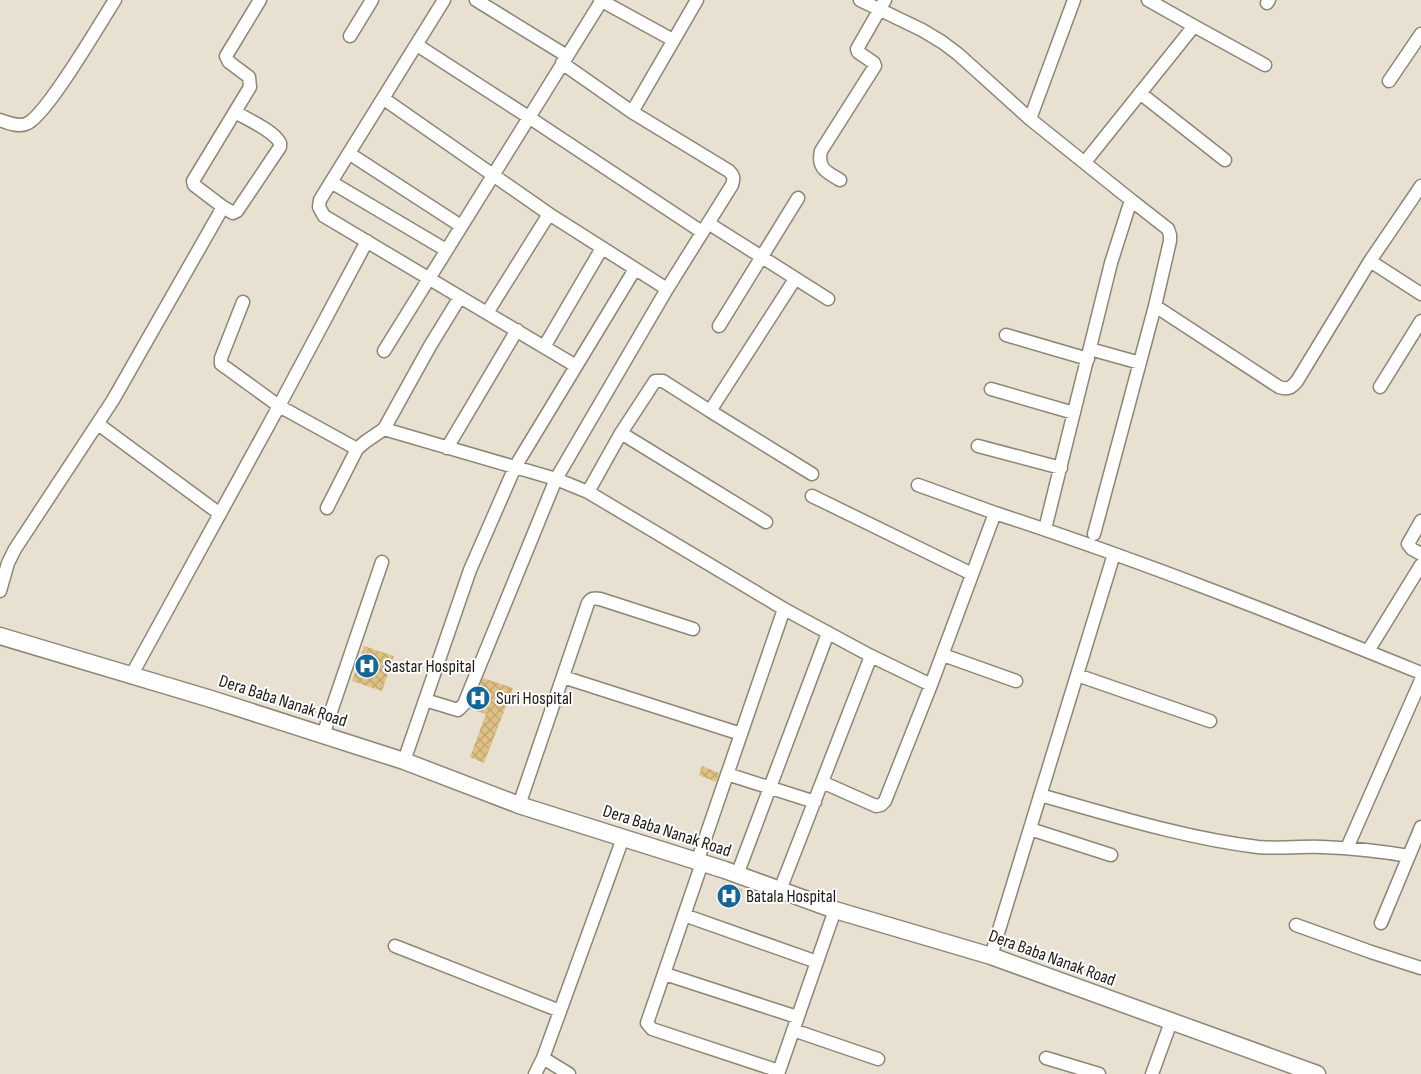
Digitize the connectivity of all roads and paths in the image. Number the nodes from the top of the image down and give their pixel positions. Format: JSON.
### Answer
{"nodes":[{"id":1,"x":115,"y":0,"type":"edge"},
{"id":2,"x":260,"y":0,"type":"edge"},
{"id":3,"x":372,"y":0,"type":"edge"},
{"id":4,"x":444,"y":0,"type":"edge"},
{"id":5,"x":476,"y":0,"type":"edge"},
{"id":6,"x":601,"y":0,"type":"edge"},
{"id":7,"x":697,"y":0,"type":"edge"},
{"id":8,"x":860,"y":0,"type":"edge"},
{"id":9,"x":1074,"y":0,"type":"edge"},
{"id":10,"x":1148,"y":0,"type":"edge"},
{"id":11,"x":882,"y":5,"type":"edge"},
{"id":12,"x":1194,"y":26,"type":"junction"},
{"id":13,"x":1421,"y":34,"type":"edge"},
{"id":14,"x":350,"y":36,"type":"dead end"},
{"id":15,"x":673,"y":40,"type":"junction"},
{"id":16,"x":417,"y":45,"type":"junction"},
{"id":17,"x":565,"y":60,"type":"junction"},
{"id":18,"x":1265,"y":64,"type":"dead end"},
{"id":19,"x":1389,"y":81,"type":"dead end"},
{"id":20,"x":1140,"y":93,"type":"junction"},
{"id":21,"x":384,"y":98,"type":"junction"},
{"id":22,"x":235,"y":112,"type":"junction"},
{"id":23,"x":632,"y":112,"type":"junction"},
{"id":24,"x":530,"y":118,"type":"junction"},
{"id":25,"x":1030,"y":119,"type":"junction"},
{"id":26,"x":0,"y":120,"type":"edge"},
{"id":27,"x":350,"y":154,"type":"junction"},
{"id":28,"x":1225,"y":160,"type":"dead end"},
{"id":29,"x":1085,"y":162,"type":"junction"},
{"id":30,"x":493,"y":174,"type":"junction"},
{"id":31,"x":840,"y":180,"type":"dead end"},
{"id":32,"x":331,"y":182,"type":"junction"},
{"id":33,"x":1421,"y":186,"type":"edge"},
{"id":34,"x":798,"y":198,"type":"dead end"},
{"id":35,"x":1132,"y":200,"type":"junction"},
{"id":36,"x":223,"y":207,"type":"junction"},
{"id":37,"x":549,"y":214,"type":"junction"},
{"id":38,"x":461,"y":226,"type":"junction"},
{"id":39,"x":705,"y":228,"type":"junction"},
{"id":40,"x":367,"y":240,"type":"junction"},
{"id":41,"x":602,"y":248,"type":"junction"},
{"id":42,"x":446,"y":250,"type":"junction"},
{"id":43,"x":762,"y":257,"type":"junction"},
{"id":44,"x":1370,"y":261,"type":"junction"},
{"id":45,"x":636,"y":269,"type":"junction"},
{"id":46,"x":429,"y":279,"type":"junction"},
{"id":47,"x":795,"y":279,"type":"junction"},
{"id":48,"x":667,"y":289,"type":"junction"},
{"id":49,"x":1421,"y":294,"type":"edge"},
{"id":50,"x":460,"y":297,"type":"junction"},
{"id":51,"x":828,"y":300,"type":"dead end"},
{"id":52,"x":243,"y":302,"type":"dead end"},
{"id":53,"x":1155,"y":306,"type":"junction"},
{"id":54,"x":487,"y":313,"type":"junction"},
{"id":55,"x":1421,"y":321,"type":"edge"},
{"id":56,"x":719,"y":326,"type":"dead end"},
{"id":57,"x":517,"y":330,"type":"junction"},
{"id":58,"x":1006,"y":335,"type":"dead end"},
{"id":59,"x":544,"y":347,"type":"junction"},
{"id":60,"x":384,"y":351,"type":"dead end"},
{"id":61,"x":1089,"y":354,"type":"junction"},
{"id":62,"x":1140,"y":363,"type":"junction"},
{"id":63,"x":576,"y":366,"type":"junction"},
{"id":64,"x":1380,"y":387,"type":"dead end"},
{"id":65,"x":991,"y":389,"type":"dead end"},
{"id":66,"x":280,"y":406,"type":"junction"},
{"id":67,"x":710,"y":411,"type":"junction"},
{"id":68,"x":1074,"y":414,"type":"junction"},
{"id":69,"x":98,"y":424,"type":"junction"},
{"id":70,"x":384,"y":429,"type":"junction"},
{"id":71,"x":621,"y":434,"type":"junction"},
{"id":72,"x":978,"y":446,"type":"dead end"},
{"id":73,"x":447,"y":448,"type":"junction"},
{"id":74,"x":357,"y":449,"type":"junction"},
{"id":75,"x":515,"y":467,"type":"junction"},
{"id":76,"x":1061,"y":468,"type":"junction"},
{"id":77,"x":812,"y":474,"type":"dead end"},
{"id":78,"x":556,"y":479,"type":"junction"},
{"id":79,"x":918,"y":485,"type":"dead end"},
{"id":80,"x":588,"y":492,"type":"junction"},
{"id":81,"x":812,"y":496,"type":"dead end"},
{"id":82,"x":327,"y":508,"type":"dead end"},
{"id":83,"x":995,"y":513,"type":"junction"},
{"id":84,"x":220,"y":514,"type":"junction"},
{"id":85,"x":1421,"y":521,"type":"edge"},
{"id":86,"x":766,"y":522,"type":"dead end"},
{"id":87,"x":1045,"y":529,"type":"junction"},
{"id":88,"x":1094,"y":534,"type":"dead end"},
{"id":89,"x":1114,"y":554,"type":"junction"},
{"id":90,"x":1421,"y":554,"type":"edge"},
{"id":91,"x":382,"y":562,"type":"dead end"},
{"id":92,"x":1421,"y":565,"type":"edge"},
{"id":93,"x":972,"y":574,"type":"junction"},
{"id":94,"x":0,"y":591,"type":"edge"},
{"id":95,"x":784,"y":609,"type":"junction"},
{"id":96,"x":693,"y":629,"type":"dead end"},
{"id":97,"x":828,"y":633,"type":"junction"},
{"id":98,"x":0,"y":636,"type":"edge"},
{"id":99,"x":1368,"y":651,"type":"junction"},
{"id":100,"x":943,"y":654,"type":"junction"},
{"id":101,"x":871,"y":656,"type":"junction"},
{"id":102,"x":1421,"y":672,"type":"edge"},
{"id":103,"x":1077,"y":675,"type":"junction"},
{"id":104,"x":130,"y":676,"type":"junction"},
{"id":105,"x":563,"y":677,"type":"junction"},
{"id":106,"x":1421,"y":680,"type":"edge"},
{"id":107,"x":1016,"y":681,"type":"dead end"},
{"id":108,"x":931,"y":685,"type":"junction"},
{"id":109,"x":425,"y":700,"type":"junction"},
{"id":110,"x":1210,"y":721,"type":"dead end"},
{"id":111,"x":741,"y":734,"type":"junction"},
{"id":112,"x":323,"y":735,"type":"junction"},
{"id":113,"x":404,"y":761,"type":"junction"},
{"id":114,"x":727,"y":774,"type":"junction"},
{"id":115,"x":822,"y":782,"type":"junction"},
{"id":116,"x":770,"y":788,"type":"junction"},
{"id":117,"x":1040,"y":795,"type":"junction"},
{"id":118,"x":814,"y":802,"type":"junction"},
{"id":119,"x":520,"y":805,"type":"junction"},
{"id":120,"x":1421,"y":827,"type":"edge"},
{"id":121,"x":1030,"y":829,"type":"junction"},
{"id":122,"x":624,"y":838,"type":"junction"},
{"id":123,"x":1346,"y":848,"type":"junction"},
{"id":124,"x":1111,"y":855,"type":"dead end"},
{"id":125,"x":1409,"y":856,"type":"junction"},
{"id":126,"x":699,"y":862,"type":"junction"},
{"id":127,"x":737,"y":875,"type":"junction"},
{"id":128,"x":780,"y":890,"type":"junction"},
{"id":129,"x":835,"y":910,"type":"junction"},
{"id":130,"x":684,"y":915,"type":"junction"},
{"id":131,"x":1381,"y":923,"type":"dead end"},
{"id":132,"x":1296,"y":925,"type":"dead end"},
{"id":133,"x":395,"y":946,"type":"dead end"},
{"id":134,"x":991,"y":956,"type":"junction"},
{"id":135,"x":817,"y":962,"type":"junction"},
{"id":136,"x":1421,"y":968,"type":"edge"},
{"id":137,"x":665,"y":974,"type":"junction"},
{"id":138,"x":560,"y":1011,"type":"junction"},
{"id":139,"x":798,"y":1017,"type":"junction"},
{"id":140,"x":1171,"y":1022,"type":"junction"},
{"id":141,"x":793,"y":1030,"type":"junction"},
{"id":142,"x":543,"y":1058,"type":"junction"},
{"id":143,"x":1046,"y":1058,"type":"dead end"},
{"id":144,"x":878,"y":1059,"type":"dead end"},
{"id":145,"x":778,"y":1072,"type":"edge"},
{"id":146,"x":535,"y":1074,"type":"edge"},
{"id":147,"x":569,"y":1074,"type":"edge"},
{"id":148,"x":1099,"y":1074,"type":"edge"},
{"id":149,"x":1152,"y":1074,"type":"edge"},
{"id":150,"x":1317,"y":1074,"type":"edge"}],
"edges":[{"from":1,"to":26,"type":"street"},
{"from":2,"to":22,"type":"street"},
{"from":3,"to":14,"type":"street"},
{"from":4,"to":16,"type":"street"},
{"from":5,"to":17,"type":"street"},
{"from":6,"to":15,"type":"street"},
{"from":6,"to":17,"type":"street"},
{"from":7,"to":15,"type":"street"},
{"from":8,"to":11,"type":"street"},
{"from":9,"to":25,"type":"street"},
{"from":10,"to":12,"type":"street"},
{"from":11,"to":25,"type":"street"},
{"from":11,"to":31,"type":"street"},
{"from":12,"to":18,"type":"street"},
{"from":12,"to":20,"type":"street"},
{"from":13,"to":19,"type":"street"},
{"from":15,"to":23,"type":"street"},
{"from":16,"to":21,"type":"street"},
{"from":16,"to":24,"type":"street"},
{"from":17,"to":23,"type":"street"},
{"from":17,"to":24,"type":"street"},
{"from":20,"to":28,"type":"street"},
{"from":20,"to":29,"type":"street"},
{"from":21,"to":27,"type":"street"},
{"from":21,"to":30,"type":"street"},
{"from":22,"to":36,"type":"street"},
{"from":22,"to":36,"type":"street"},
{"from":23,"to":39,"type":"street"},
{"from":24,"to":30,"type":"street"},
{"from":24,"to":39,"type":"street"},
{"from":25,"to":29,"type":"street"},
{"from":27,"to":32,"type":"street"},
{"from":27,"to":38,"type":"street"},
{"from":29,"to":35,"type":"street"},
{"from":30,"to":37,"type":"street"},
{"from":30,"to":38,"type":"street"},
{"from":32,"to":40,"type":"street"},
{"from":32,"to":42,"type":"street"},
{"from":33,"to":44,"type":"street"},
{"from":34,"to":43,"type":"street"},
{"from":35,"to":53,"type":"street"},
{"from":35,"to":61,"type":"street"},
{"from":36,"to":69,"type":"street"},
{"from":37,"to":41,"type":"street"},
{"from":37,"to":54,"type":"street"},
{"from":38,"to":42,"type":"street"},
{"from":39,"to":43,"type":"street"},
{"from":39,"to":48,"type":"street"},
{"from":40,"to":46,"type":"street"},
{"from":40,"to":66,"type":"street"},
{"from":41,"to":45,"type":"street"},
{"from":41,"to":59,"type":"street"},
{"from":42,"to":46,"type":"street"},
{"from":43,"to":47,"type":"street"},
{"from":43,"to":56,"type":"street"},
{"from":44,"to":49,"type":"street"},
{"from":44,"to":53,"type":"street"},
{"from":45,"to":48,"type":"street"},
{"from":45,"to":63,"type":"street"},
{"from":46,"to":50,"type":"street"},
{"from":46,"to":60,"type":"street"},
{"from":47,"to":51,"type":"street"},
{"from":47,"to":67,"type":"street"},
{"from":48,"to":78,"type":"street"},
{"from":50,"to":54,"type":"street"},
{"from":50,"to":70,"type":"street"},
{"from":52,"to":66,"type":"street"},
{"from":53,"to":62,"type":"street"},
{"from":54,"to":57,"type":"street"},
{"from":55,"to":64,"type":"street"},
{"from":57,"to":59,"type":"street"},
{"from":57,"to":73,"type":"street"},
{"from":58,"to":61,"type":"street"},
{"from":59,"to":63,"type":"street"},
{"from":61,"to":62,"type":"street"},
{"from":61,"to":68,"type":"street"},
{"from":62,"to":88,"type":"street"},
{"from":63,"to":75,"type":"street"},
{"from":65,"to":68,"type":"street"},
{"from":66,"to":74,"type":"street"},
{"from":66,"to":84,"type":"street"},
{"from":67,"to":71,"type":"street"},
{"from":67,"to":77,"type":"street"},
{"from":68,"to":76,"type":"street"},
{"from":69,"to":84,"type":"street"},
{"from":69,"to":94,"type":"street"},
{"from":70,"to":73,"type":"street"},
{"from":70,"to":74,"type":"street"},
{"from":71,"to":80,"type":"street"},
{"from":71,"to":86,"type":"street"},
{"from":72,"to":76,"type":"street"},
{"from":73,"to":75,"type":"street"},
{"from":74,"to":82,"type":"street"},
{"from":75,"to":78,"type":"street"},
{"from":75,"to":109,"type":"street"},
{"from":76,"to":87,"type":"street"},
{"from":78,"to":80,"type":"street"},
{"from":78,"to":109,"type":"street"},
{"from":79,"to":83,"type":"street"},
{"from":80,"to":95,"type":"street"},
{"from":81,"to":93,"type":"street"},
{"from":83,"to":87,"type":"street"},
{"from":83,"to":93,"type":"street"},
{"from":84,"to":104,"type":"street"},
{"from":85,"to":90,"type":"street"},
{"from":87,"to":89,"type":"street"},
{"from":89,"to":99,"type":"street"},
{"from":89,"to":103,"type":"street"},
{"from":91,"to":112,"type":"street"},
{"from":92,"to":99,"type":"street"},
{"from":93,"to":100,"type":"street"},
{"from":95,"to":97,"type":"street"},
{"from":95,"to":111,"type":"street"},
{"from":96,"to":105,"type":"street"},
{"from":97,"to":101,"type":"street"},
{"from":97,"to":116,"type":"street"},
{"from":98,"to":104,"type":"main road","name":"Dera Baba Nanak Road"},
{"from":99,"to":102,"type":"street"},
{"from":100,"to":107,"type":"street"},
{"from":100,"to":108,"type":"street"},
{"from":101,"to":108,"type":"street"},
{"from":101,"to":115,"type":"street"},
{"from":103,"to":110,"type":"street"},
{"from":103,"to":117,"type":"street"},
{"from":104,"to":112,"type":"main road","name":"Dera Baba Nanak Road"},
{"from":105,"to":111,"type":"street"},
{"from":105,"to":119,"type":"street"},
{"from":106,"to":123,"type":"street"},
{"from":108,"to":115,"type":"street"},
{"from":109,"to":113,"type":"street"},
{"from":111,"to":114,"type":"street"},
{"from":112,"to":113,"type":"main road","name":"Dera Baba Nanak Road"},
{"from":113,"to":119,"type":"main road","name":"Dera Baba Nanak Road"},
{"from":114,"to":116,"type":"street"},
{"from":114,"to":126,"type":"street"},
{"from":115,"to":118,"type":"street"},
{"from":116,"to":118,"type":"street"},
{"from":116,"to":127,"type":"street"},
{"from":117,"to":121,"type":"street"},
{"from":117,"to":123,"type":"street"},
{"from":118,"to":128,"type":"street"},
{"from":119,"to":122,"type":"main road","name":"Dera Baba Nanak Road"},
{"from":120,"to":125,"type":"street"},
{"from":121,"to":124,"type":"street"},
{"from":121,"to":134,"type":"street"},
{"from":122,"to":126,"type":"main road","name":"Dera Baba Nanak Road"},
{"from":122,"to":138,"type":"street"},
{"from":123,"to":125,"type":"street"},
{"from":125,"to":131,"type":"street"},
{"from":126,"to":127,"type":"main road","name":"Dera Baba Nanak Road"},
{"from":126,"to":130,"type":"street"},
{"from":127,"to":128,"type":"main road","name":"Dera Baba Nanak Road"},
{"from":128,"to":129,"type":"main road","name":"Dera Baba Nanak Road"},
{"from":129,"to":134,"type":"main road","name":"Dera Baba Nanak Road"},
{"from":129,"to":135,"type":"street"},
{"from":130,"to":135,"type":"street"},
{"from":130,"to":137,"type":"street"},
{"from":132,"to":136,"type":"street"},
{"from":133,"to":138,"type":"street"},
{"from":134,"to":140,"type":"main road","name":"Dera Baba Nanak Road"},
{"from":135,"to":139,"type":"street"},
{"from":137,"to":139,"type":"street"},
{"from":137,"to":145,"type":"street"},
{"from":138,"to":142,"type":"street"},
{"from":139,"to":141,"type":"street"},
{"from":140,"to":149,"type":"street"},
{"from":140,"to":150,"type":"main road","name":"Dera Baba Nanak Road"},
{"from":141,"to":144,"type":"street"},
{"from":141,"to":145,"type":"street"},
{"from":142,"to":146,"type":"street"},
{"from":142,"to":147,"type":"street"},
{"from":143,"to":148,"type":"street"}]}
